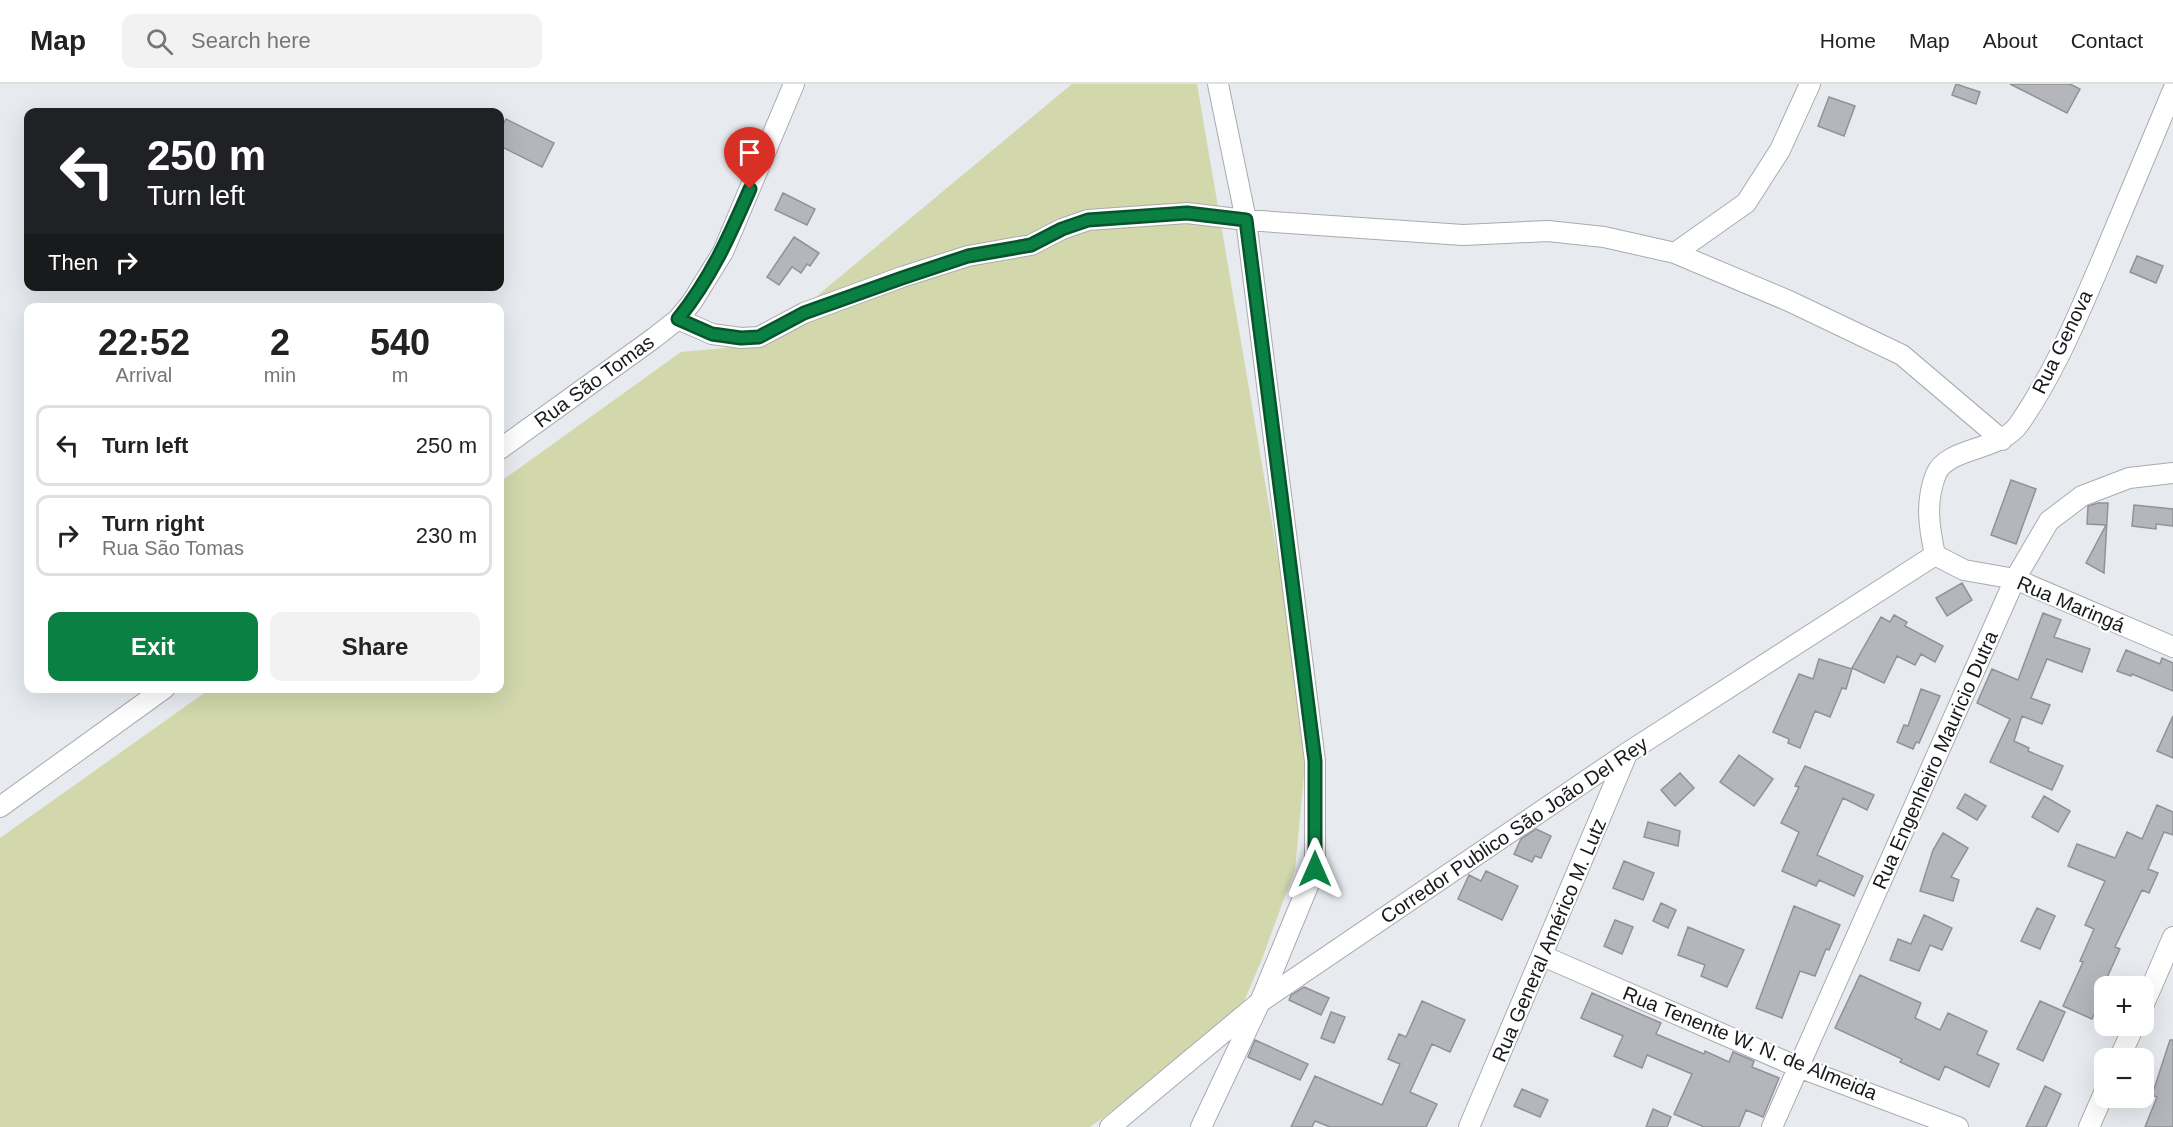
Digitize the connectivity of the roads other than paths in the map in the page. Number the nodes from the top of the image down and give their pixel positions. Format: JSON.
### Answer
{"nodes":[{"id":1,"x":794,"y":84,"type":"edge"},
{"id":2,"x":1218,"y":84,"type":"edge"},
{"id":3,"x":1810,"y":84,"type":"edge"},
{"id":4,"x":2173,"y":90,"type":"edge"},
{"id":5,"x":1246,"y":220,"type":"junction"},
{"id":6,"x":1675,"y":253,"type":"junction"},
{"id":7,"x":678,"y":319,"type":"junction"},
{"id":8,"x":2002,"y":440,"type":"junction"},
{"id":9,"x":504,"y":446,"type":"edge"},
{"id":10,"x":2173,"y":473,"type":"edge"},
{"id":11,"x":1935,"y":555,"type":"junction"},
{"id":12,"x":2015,"y":579,"type":"junction"},
{"id":13,"x":2173,"y":647,"type":"edge"},
{"id":14,"x":158,"y":693,"type":"edge"},
{"id":15,"x":1627,"y":753,"type":"junction"},
{"id":16,"x":0,"y":807,"type":"edge"},
{"id":17,"x":2173,"y":937,"type":"edge"},
{"id":18,"x":1543,"y":956,"type":"junction"},
{"id":19,"x":2154,"y":981,"type":"edge"},
{"id":20,"x":1260,"y":1002,"type":"junction"},
{"id":21,"x":1798,"y":1067,"type":"junction"},
{"id":22,"x":2097,"y":1108,"type":"edge"},
{"id":23,"x":1110,"y":1127,"type":"edge"},
{"id":24,"x":1201,"y":1127,"type":"edge"},
{"id":25,"x":1469,"y":1127,"type":"edge"},
{"id":26,"x":1772,"y":1127,"type":"edge"},
{"id":27,"x":1958,"y":1127,"type":"edge"},
{"id":28,"x":2089,"y":1127,"type":"edge"}],
"edges":[{"from":1,"to":7,"type":"street","name":"Rua São Tomas"},
{"from":2,"to":5,"type":"street"},
{"from":3,"to":6,"type":"street"},
{"from":4,"to":8,"type":"street","name":"Rua Genova"},
{"from":5,"to":6,"type":"street"},
{"from":5,"to":7,"type":"street"},
{"from":5,"to":20,"type":"street"},
{"from":6,"to":8,"type":"street"},
{"from":7,"to":9,"type":"street","name":"Rua São Tomas"},
{"from":8,"to":11,"type":"street","name":"Rua Genova"},
{"from":10,"to":12,"type":"street","name":"Rua Engenheiro Mauricio Dutra"},
{"from":11,"to":12,"type":"street","name":"Rua Maringá"},
{"from":11,"to":15,"type":"street","name":"Corredor Publico São João Del Rey"},
{"from":12,"to":13,"type":"street","name":"Rua Maringá"},
{"from":12,"to":21,"type":"street","name":"Rua Engenheiro Mauricio Dutra"},
{"from":14,"to":16,"type":"street"},
{"from":15,"to":18,"type":"street","name":"Rua General Américo M. Lutz"},
{"from":15,"to":20,"type":"street","name":"Corredor Publico São João Del Rey"},
{"from":17,"to":19,"type":"street"},
{"from":18,"to":21,"type":"street","name":"Rua Tenente W. N. de Almeida"},
{"from":18,"to":25,"type":"street","name":"Rua General Américo M. Lutz"},
{"from":20,"to":23,"type":"street","name":"Corredor Publico São João Del Rey"},
{"from":20,"to":24,"type":"street"},
{"from":21,"to":26,"type":"street","name":"Rua Engenheiro Mauricio Dutra"},
{"from":21,"to":27,"type":"street","name":"Rua Tenente W. N. de Almeida"},
{"from":22,"to":28,"type":"street"}]}
